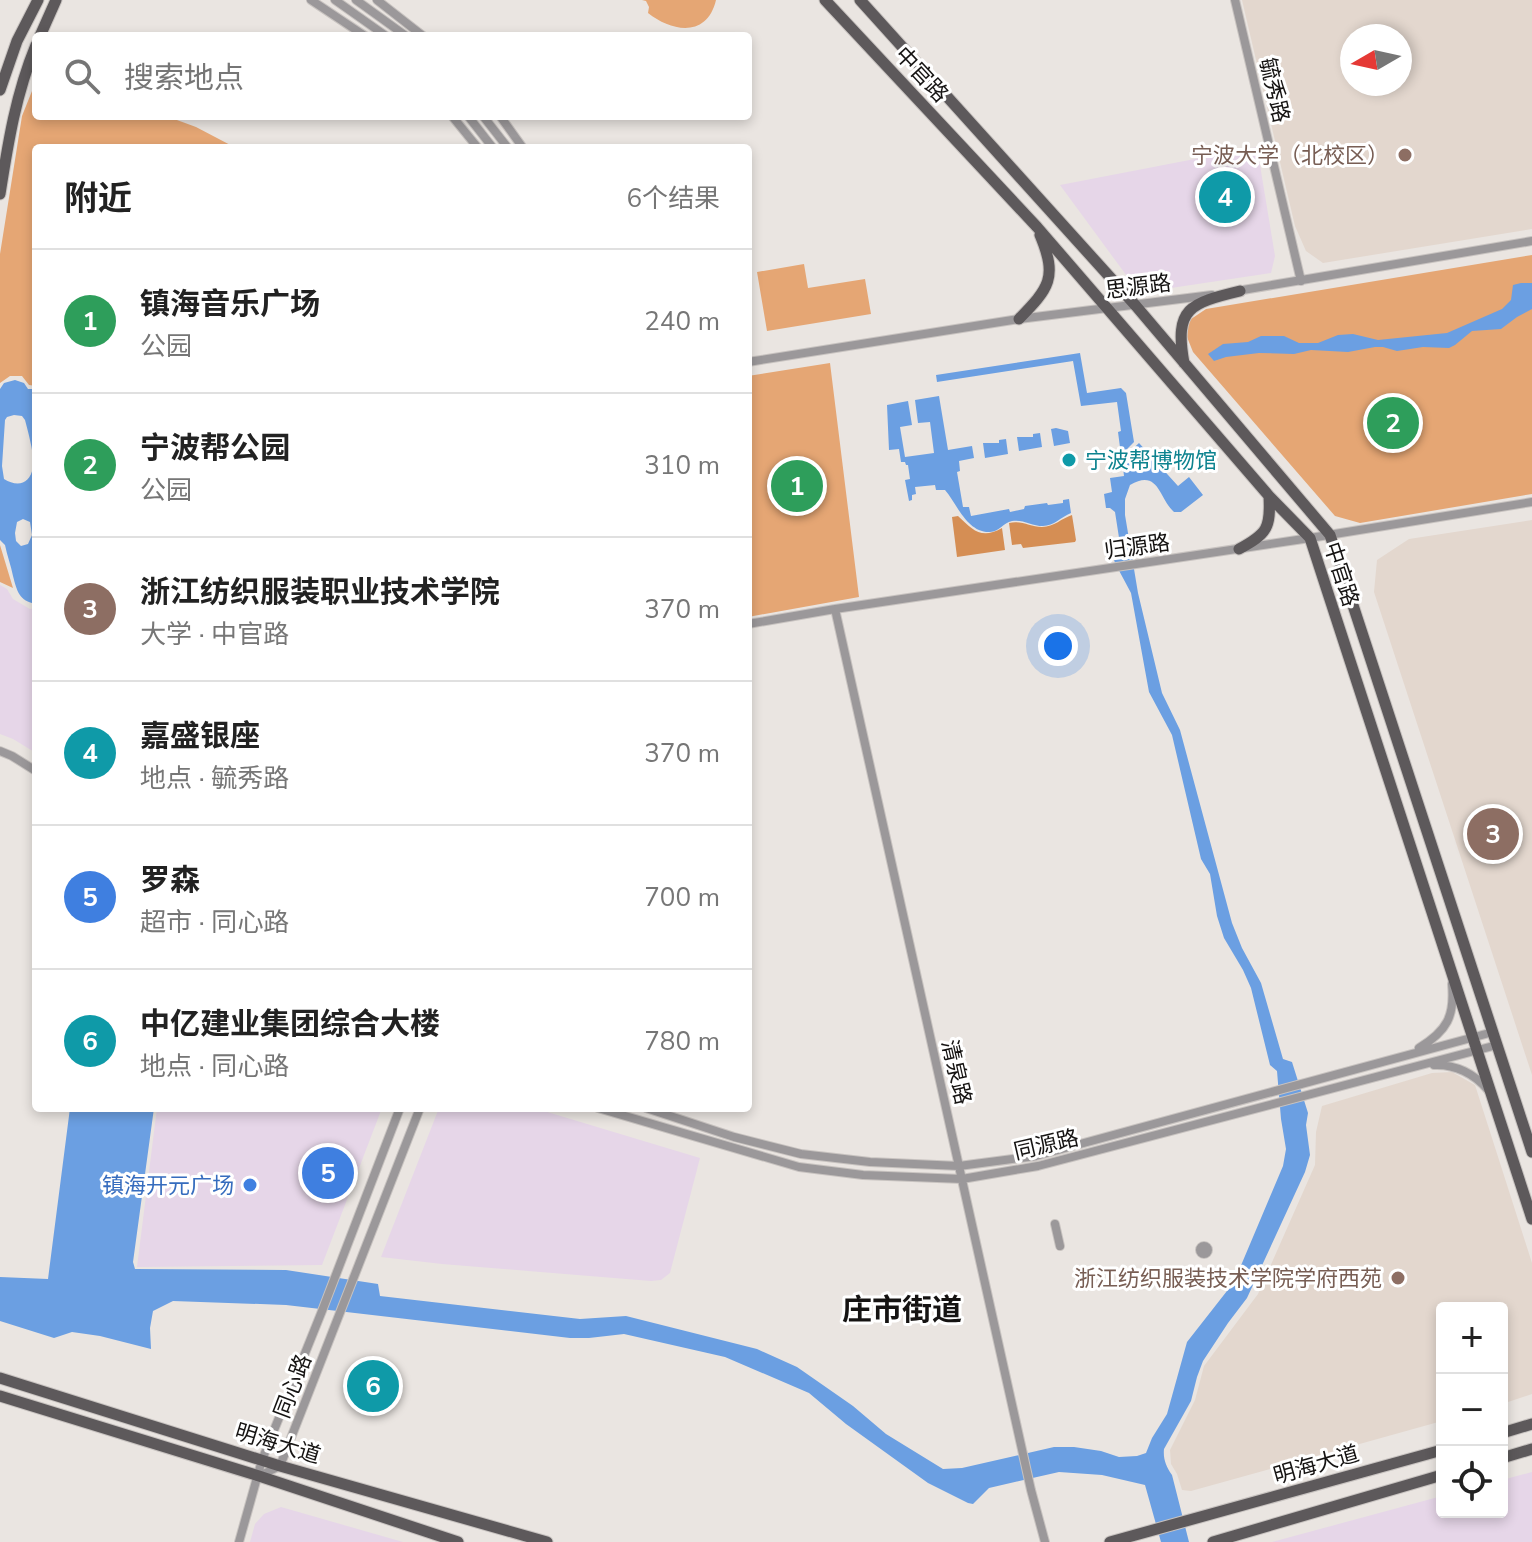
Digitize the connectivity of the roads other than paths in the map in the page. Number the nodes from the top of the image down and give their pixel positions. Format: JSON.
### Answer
{"nodes":[{"id":1,"x":38,"y":0,"type":"edge"},
{"id":2,"x":56,"y":0,"type":"edge"},
{"id":3,"x":311,"y":0,"type":"edge"},
{"id":4,"x":335,"y":0,"type":"edge"},
{"id":5,"x":356,"y":0,"type":"edge"},
{"id":6,"x":377,"y":0,"type":"edge"},
{"id":7,"x":825,"y":0,"type":"edge"},
{"id":8,"x":860,"y":0,"type":"edge"},
{"id":9,"x":1235,"y":0,"type":"edge"},
{"id":10,"x":42,"y":32,"type":"edge"},
{"id":11,"x":359,"y":32,"type":"edge"},
{"id":12,"x":380,"y":32,"type":"edge"},
{"id":13,"x":400,"y":32,"type":"edge"},
{"id":14,"x":418,"y":32,"type":"edge"},
{"id":15,"x":32,"y":56,"type":"edge"},
{"id":16,"x":0,"y":90,"type":"edge"},
{"id":17,"x":455,"y":120,"type":"edge"},
{"id":18,"x":471,"y":120,"type":"edge"},
{"id":19,"x":486,"y":120,"type":"edge"},
{"id":20,"x":503,"y":120,"type":"edge"},
{"id":21,"x":475,"y":144,"type":"edge"},
{"id":22,"x":490,"y":144,"type":"edge"},
{"id":23,"x":505,"y":144,"type":"edge"},
{"id":24,"x":520,"y":144,"type":"edge"},
{"id":25,"x":0,"y":194,"type":"edge"},
{"id":26,"x":1037,"y":227,"type":"junction"},
{"id":27,"x":1532,"y":241,"type":"edge"},
{"id":28,"x":1301,"y":281,"type":"junction"},
{"id":29,"x":1240,"y":291,"type":"junction"},
{"id":30,"x":1136,"y":306,"type":"junction"},
{"id":31,"x":1107,"y":308,"type":"junction"},
{"id":32,"x":1019,"y":319,"type":"junction"},
{"id":33,"x":752,"y":361,"type":"edge"},
{"id":34,"x":1184,"y":363,"type":"junction"},
{"id":35,"x":1269,"y":496,"type":"junction"},
{"id":36,"x":1532,"y":502,"type":"edge"},
{"id":37,"x":1330,"y":535,"type":"junction"},
{"id":38,"x":1310,"y":538,"type":"junction"},
{"id":39,"x":1239,"y":549,"type":"junction"},
{"id":40,"x":835,"y":609,"type":"junction"},
{"id":41,"x":752,"y":623,"type":"edge"},
{"id":42,"x":0,"y":751,"type":"edge"},
{"id":43,"x":32,"y":768,"type":"edge"},
{"id":44,"x":1451,"y":971,"type":"junction"},
{"id":45,"x":1493,"y":1032,"type":"junction"},
{"id":46,"x":1473,"y":1037,"type":"junction"},
{"id":47,"x":1497,"y":1045,"type":"junction"},
{"id":48,"x":1477,"y":1050,"type":"junction"},
{"id":49,"x":1409,"y":1055,"type":"junction"},
{"id":50,"x":1413,"y":1067,"type":"junction"},
{"id":51,"x":1492,"y":1095,"type":"junction"},
{"id":52,"x":398,"y":1112,"type":"edge"},
{"id":53,"x":418,"y":1112,"type":"edge"},
{"id":54,"x":612,"y":1112,"type":"edge"},
{"id":55,"x":658,"y":1112,"type":"edge"},
{"id":56,"x":1532,"y":1152,"type":"edge"},
{"id":57,"x":959,"y":1166,"type":"junction"},
{"id":58,"x":962,"y":1179,"type":"junction"},
{"id":59,"x":1532,"y":1219,"type":"edge"},
{"id":60,"x":1055,"y":1224,"type":"dead end"},
{"id":61,"x":1060,"y":1246,"type":"dead end"},
{"id":62,"x":0,"y":1378,"type":"edge"},
{"id":63,"x":0,"y":1396,"type":"edge"},
{"id":64,"x":1531,"y":1424,"type":"edge"},
{"id":65,"x":1508,"y":1431,"type":"edge"},
{"id":66,"x":1532,"y":1449,"type":"edge"},
{"id":67,"x":1436,"y":1452,"type":"edge"},
{"id":68,"x":1508,"y":1456,"type":"edge"},
{"id":69,"x":262,"y":1460,"type":"junction"},
{"id":70,"x":280,"y":1466,"type":"junction"},
{"id":71,"x":259,"y":1476,"type":"junction"},
{"id":72,"x":1436,"y":1477,"type":"edge"},
{"id":73,"x":239,"y":1542,"type":"edge"},
{"id":74,"x":458,"y":1542,"type":"edge"},
{"id":75,"x":547,"y":1542,"type":"edge"},
{"id":76,"x":1045,"y":1542,"type":"edge"},
{"id":77,"x":1110,"y":1542,"type":"edge"},
{"id":78,"x":1213,"y":1542,"type":"edge"}],
"edges":[{"from":1,"to":16,"type":"main road"},
{"from":2,"to":10,"type":"main road"},
{"from":3,"to":11,"type":"street"},
{"from":4,"to":12,"type":"street"},
{"from":5,"to":13,"type":"street"},
{"from":6,"to":14,"type":"street"},
{"from":7,"to":26,"type":"main road","name":"中官路"},
{"from":8,"to":30,"type":"main road","name":"中官路"},
{"from":9,"to":28,"type":"street","name":"毓秀路"},
{"from":15,"to":25,"type":"main road"},
{"from":17,"to":21,"type":"street"},
{"from":18,"to":22,"type":"street"},
{"from":19,"to":23,"type":"street"},
{"from":20,"to":24,"type":"street"},
{"from":26,"to":31,"type":"main road","name":"中官路"},
{"from":26,"to":32,"type":"main road"},
{"from":27,"to":28,"type":"street","name":"思源路"},
{"from":28,"to":29,"type":"street","name":"思源路"},
{"from":29,"to":30,"type":"street","name":"思源路"},
{"from":29,"to":34,"type":"main road"},
{"from":30,"to":31,"type":"street","name":"思源路"},
{"from":30,"to":34,"type":"main road","name":"中官路"},
{"from":31,"to":32,"type":"street","name":"思源路"},
{"from":31,"to":35,"type":"main road","name":"中官路"},
{"from":32,"to":33,"type":"street","name":"思源路"},
{"from":34,"to":37,"type":"main road","name":"中官路"},
{"from":35,"to":38,"type":"main road","name":"中官路"},
{"from":35,"to":39,"type":"main road"},
{"from":36,"to":37,"type":"street","name":"归源路"},
{"from":37,"to":38,"type":"street","name":"归源路"},
{"from":37,"to":45,"type":"main road","name":"中官路"},
{"from":38,"to":39,"type":"street","name":"归源路"},
{"from":38,"to":44,"type":"main road","name":"中官路"},
{"from":39,"to":40,"type":"street","name":"归源路"},
{"from":40,"to":41,"type":"street","name":"归源路"},
{"from":40,"to":57,"type":"street","name":"清泉路"},
{"from":42,"to":43,"type":"street"},
{"from":44,"to":46,"type":"main road","name":"中官路"},
{"from":44,"to":49,"type":"street"},
{"from":45,"to":46,"type":"street","name":"同源路"},
{"from":45,"to":47,"type":"main road","name":"中官路"},
{"from":46,"to":48,"type":"main road","name":"中官路"},
{"from":46,"to":49,"type":"street","name":"同源路"},
{"from":47,"to":48,"type":"street","name":"同源路"},
{"from":47,"to":56,"type":"main road","name":"中官路"},
{"from":48,"to":50,"type":"street","name":"同源路"},
{"from":48,"to":51,"type":"main road","name":"中官路"},
{"from":49,"to":57,"type":"street","name":"同源路"},
{"from":50,"to":51,"type":"street"},
{"from":50,"to":58,"type":"street","name":"同源路"},
{"from":51,"to":59,"type":"main road","name":"中官路"},
{"from":52,"to":69,"type":"street","name":"同心路"},
{"from":53,"to":70,"type":"street","name":"同心路"},
{"from":54,"to":58,"type":"street","name":"同源路"},
{"from":55,"to":57,"type":"street","name":"同源路"},
{"from":57,"to":58,"type":"street","name":"清泉路"},
{"from":58,"to":76,"type":"street","name":"清泉路"},
{"from":60,"to":61,"type":"street"},
{"from":62,"to":69,"type":"main road","name":"明海大道"},
{"from":63,"to":71,"type":"main road","name":"明海大道"},
{"from":64,"to":65,"type":"main road"},
{"from":66,"to":68,"type":"main road"},
{"from":67,"to":77,"type":"main road","name":"明海大道"},
{"from":69,"to":70,"type":"main road","name":"明海大道"},
{"from":69,"to":71,"type":"street","name":"同心路"},
{"from":70,"to":71,"type":"street"},
{"from":70,"to":75,"type":"main road","name":"明海大道"},
{"from":71,"to":73,"type":"street","name":"同心路"},
{"from":71,"to":74,"type":"main road","name":"明海大道"},
{"from":72,"to":78,"type":"main road","name":"明海大道"}]}
